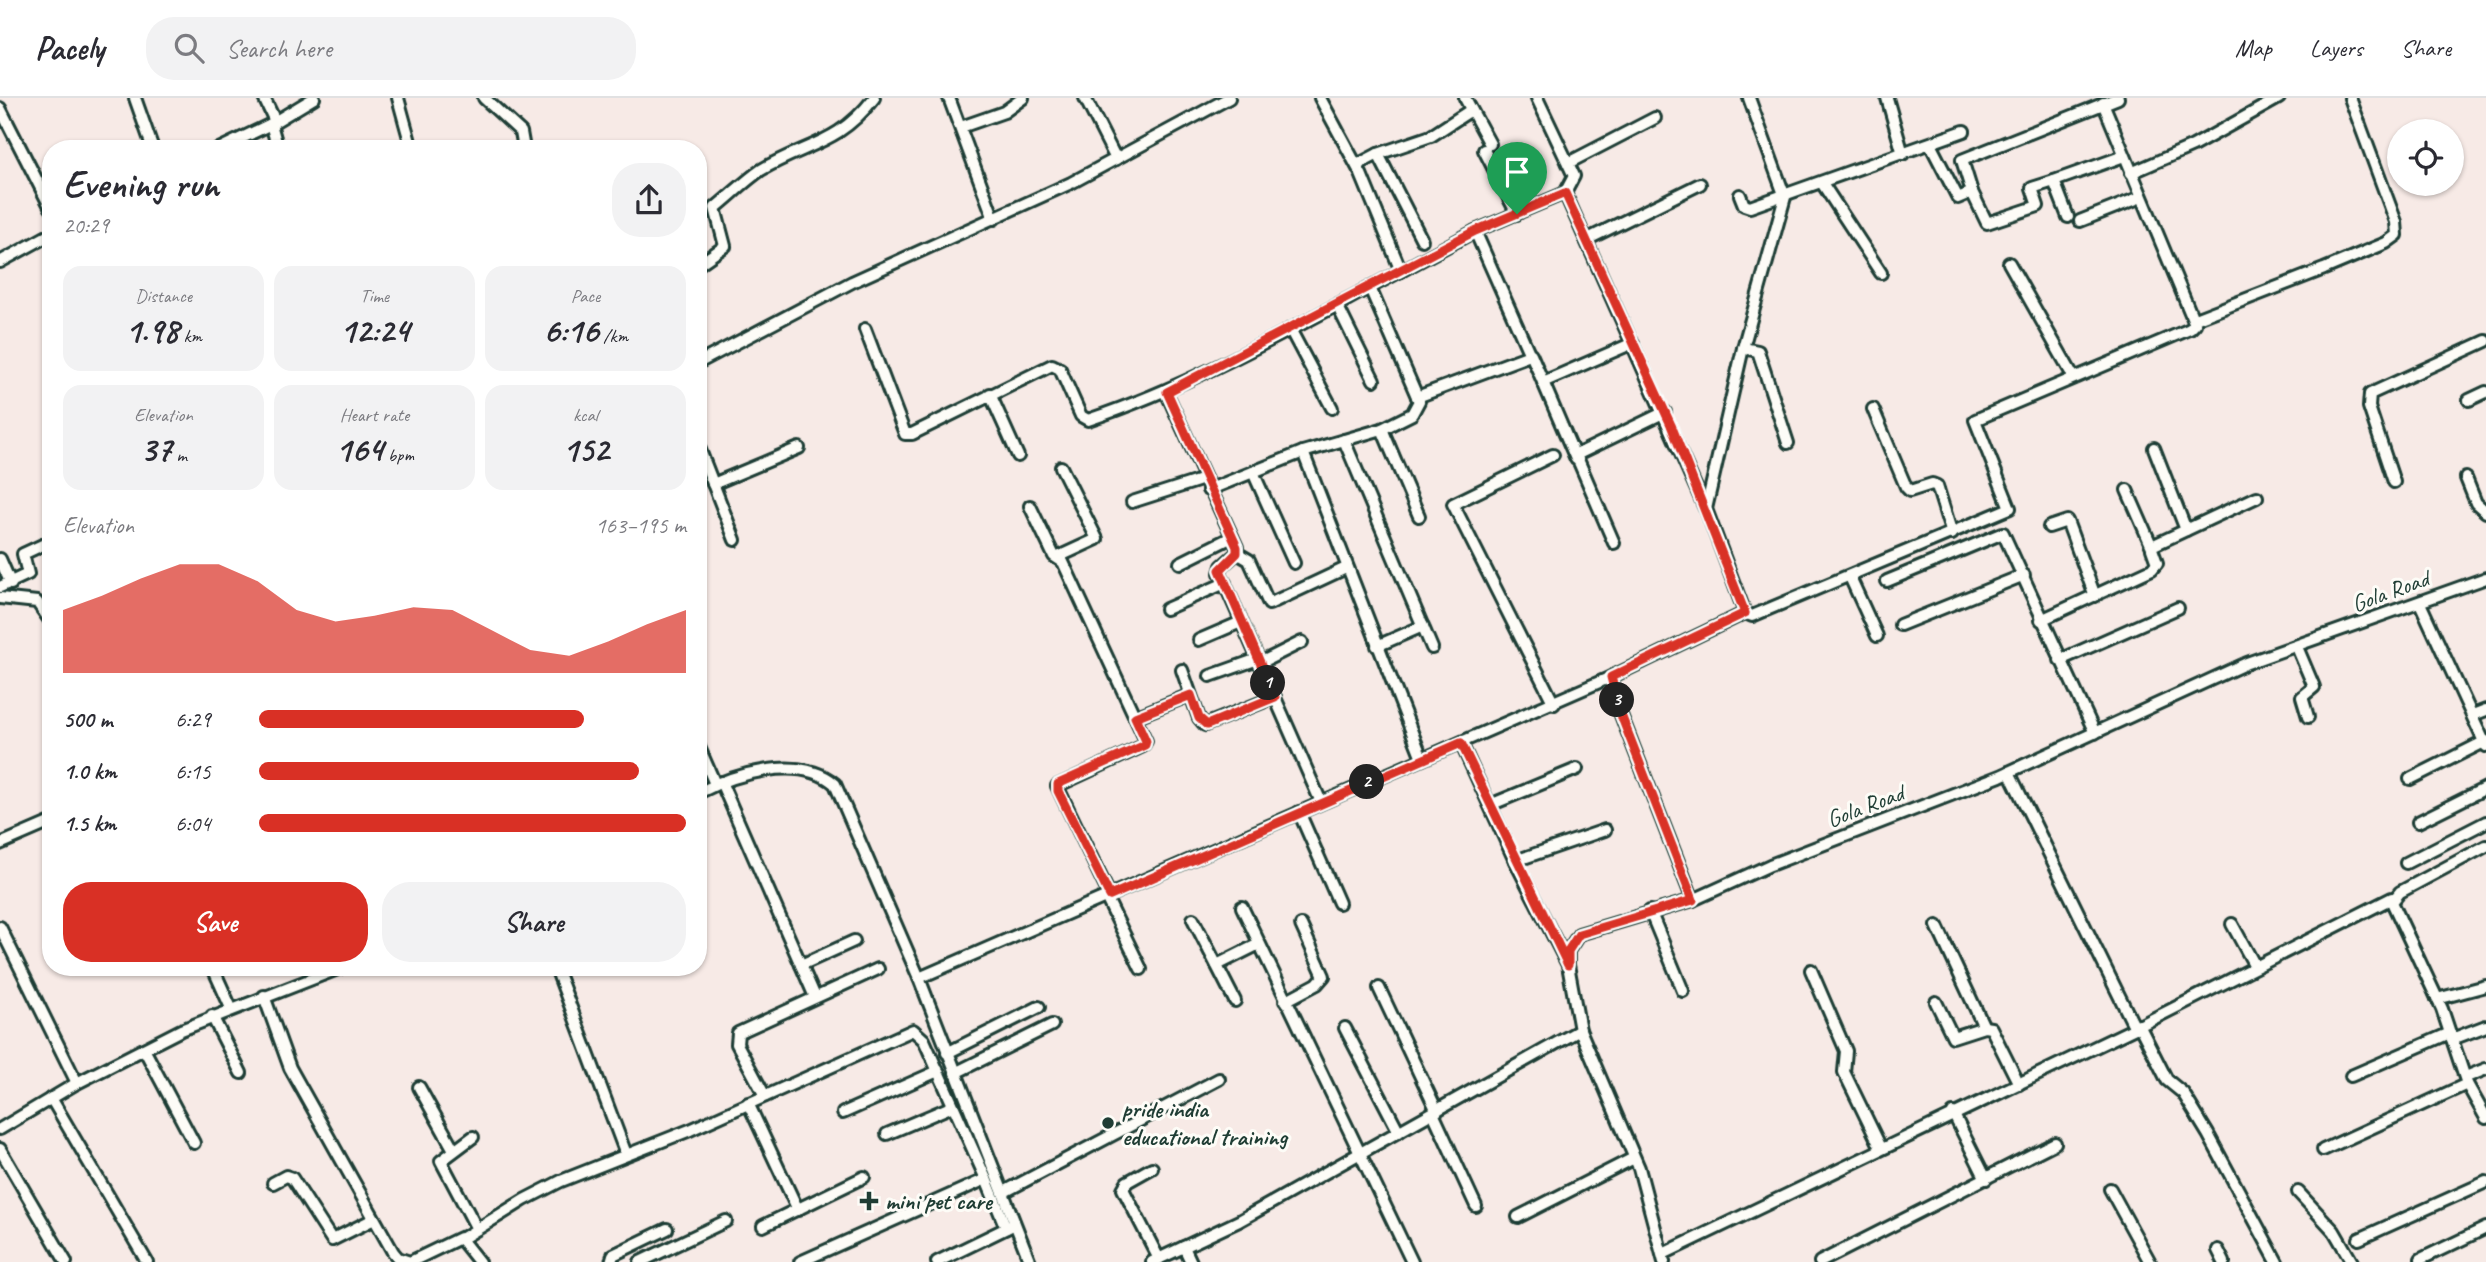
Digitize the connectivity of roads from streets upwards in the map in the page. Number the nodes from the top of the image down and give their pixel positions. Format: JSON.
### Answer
{"nodes":[{"id":1,"x":135,"y":98,"type":"edge"},
{"id":2,"x":264,"y":98,"type":"edge"},
{"id":3,"x":314,"y":98,"type":"edge"},
{"id":4,"x":397,"y":98,"type":"edge"},
{"id":5,"x":484,"y":98,"type":"edge"},
{"id":6,"x":874,"y":98,"type":"edge"},
{"id":7,"x":949,"y":98,"type":"edge"},
{"id":8,"x":1023,"y":98,"type":"edge"},
{"id":9,"x":1085,"y":98,"type":"edge"},
{"id":10,"x":1229,"y":98,"type":"edge"},
{"id":11,"x":1320,"y":98,"type":"edge"},
{"id":12,"x":1465,"y":98,"type":"edge"},
{"id":13,"x":1537,"y":98,"type":"edge"},
{"id":14,"x":1749,"y":98,"type":"edge"},
{"id":15,"x":1887,"y":98,"type":"edge"},
{"id":16,"x":2118,"y":98,"type":"edge"},
{"id":17,"x":2278,"y":98,"type":"edge"},
{"id":18,"x":2350,"y":98,"type":"edge"},
{"id":19,"x":2103,"y":103,"type":"junction"},
{"id":20,"x":0,"y":108,"type":"edge"},
{"id":21,"x":1471,"y":110,"type":"junction"},
{"id":22,"x":1655,"y":118,"type":"dead end"},
{"id":23,"x":273,"y":122,"type":"junction"},
{"id":24,"x":961,"y":127,"type":"junction"},
{"id":25,"x":1964,"y":131,"type":"dead end"},
{"id":26,"x":150,"y":140,"type":"edge"},
{"id":27,"x":237,"y":140,"type":"edge"},
{"id":28,"x":276,"y":140,"type":"edge"},
{"id":29,"x":409,"y":140,"type":"edge"},
{"id":30,"x":522,"y":140,"type":"edge"},
{"id":31,"x":1930,"y":144,"type":"junction"},
{"id":32,"x":1903,"y":153,"type":"junction"},
{"id":33,"x":1378,"y":154,"type":"junction"},
{"id":34,"x":2124,"y":156,"type":"junction"},
{"id":35,"x":1116,"y":159,"type":"junction"},
{"id":36,"x":1568,"y":163,"type":"junction"},
{"id":37,"x":1357,"y":165,"type":"junction"},
{"id":38,"x":2131,"y":173,"type":"junction"},
{"id":39,"x":2054,"y":181,"type":"junction"},
{"id":40,"x":1822,"y":183,"type":"junction"},
{"id":41,"x":1700,"y":184,"type":"dead end"},
{"id":42,"x":42,"y":190,"type":"edge"},
{"id":43,"x":1972,"y":192,"type":"junction"},
{"id":44,"x":1565,"y":193,"type":"junction"},
{"id":45,"x":1740,"y":195,"type":"dead end"},
{"id":46,"x":1785,"y":197,"type":"junction"},
{"id":47,"x":2141,"y":197,"type":"junction"},
{"id":48,"x":1517,"y":214,"type":"junction"},
{"id":49,"x":2068,"y":217,"type":"dead end"},
{"id":50,"x":994,"y":219,"type":"junction"},
{"id":51,"x":2080,"y":221,"type":"dead end"},
{"id":52,"x":1475,"y":231,"type":"junction"},
{"id":53,"x":42,"y":239,"type":"edge"},
{"id":54,"x":1422,"y":240,"type":"dead end"},
{"id":55,"x":1586,"y":240,"type":"junction"},
{"id":56,"x":707,"y":258,"type":"edge"},
{"id":57,"x":0,"y":262,"type":"edge"},
{"id":58,"x":2009,"y":263,"type":"dead end"},
{"id":59,"x":1401,"y":271,"type":"junction"},
{"id":60,"x":1881,"y":273,"type":"dead end"},
{"id":61,"x":1370,"y":288,"type":"junction"},
{"id":62,"x":1337,"y":305,"type":"junction"},
{"id":63,"x":2195,"y":319,"type":"junction"},
{"id":64,"x":865,"y":329,"type":"dead end"},
{"id":65,"x":1290,"y":329,"type":"junction"},
{"id":66,"x":2486,"y":341,"type":"edge"},
{"id":67,"x":1633,"y":343,"type":"junction"},
{"id":68,"x":1743,"y":348,"type":"junction"},
{"id":69,"x":1531,"y":354,"type":"junction"},
{"id":70,"x":707,"y":358,"type":"edge"},
{"id":71,"x":2073,"y":376,"type":"junction"},
{"id":72,"x":1374,"y":380,"type":"dead end"},
{"id":73,"x":1543,"y":382,"type":"junction"},
{"id":74,"x":1167,"y":392,"type":"junction"},
{"id":75,"x":2486,"y":392,"type":"edge"},
{"id":76,"x":990,"y":394,"type":"junction"},
{"id":77,"x":1418,"y":397,"type":"junction"},
{"id":78,"x":2469,"y":400,"type":"dead end"},
{"id":79,"x":1332,"y":408,"type":"dead end"},
{"id":80,"x":1873,"y":409,"type":"dead end"},
{"id":81,"x":1665,"y":412,"type":"junction"},
{"id":82,"x":1382,"y":429,"type":"junction"},
{"id":83,"x":1344,"y":440,"type":"junction"},
{"id":84,"x":1788,"y":443,"type":"dead end"},
{"id":85,"x":799,"y":448,"type":"dead end"},
{"id":86,"x":2154,"y":448,"type":"dead end"},
{"id":87,"x":1303,"y":452,"type":"junction"},
{"id":88,"x":1553,"y":455,"type":"dead end"},
{"id":89,"x":1018,"y":456,"type":"dead end"},
{"id":90,"x":1576,"y":459,"type":"junction"},
{"id":91,"x":1061,"y":467,"type":"dead end"},
{"id":92,"x":707,"y":468,"type":"edge"},
{"id":93,"x":1253,"y":472,"type":"junction"},
{"id":94,"x":2466,"y":478,"type":"dead end"},
{"id":95,"x":2394,"y":482,"type":"dead end"},
{"id":96,"x":713,"y":484,"type":"junction"},
{"id":97,"x":1206,"y":484,"type":"junction"},
{"id":98,"x":2127,"y":490,"type":"dead end"},
{"id":99,"x":2257,"y":497,"type":"dead end"},
{"id":100,"x":1132,"y":502,"type":"dead end"},
{"id":101,"x":1030,"y":506,"type":"dead end"},
{"id":102,"x":1706,"y":509,"type":"junction"},
{"id":103,"x":2486,"y":512,"type":"edge"},
{"id":104,"x":1419,"y":516,"type":"dead end"},
{"id":105,"x":2049,"y":527,"type":"dead end"},
{"id":106,"x":2186,"y":530,"type":"junction"},
{"id":107,"x":1952,"y":534,"type":"junction"},
{"id":108,"x":1232,"y":537,"type":"junction"},
{"id":109,"x":735,"y":540,"type":"dead end"},
{"id":110,"x":1614,"y":543,"type":"dead end"},
{"id":111,"x":42,"y":545,"type":"edge"},
{"id":112,"x":2152,"y":547,"type":"junction"},
{"id":113,"x":1237,"y":553,"type":"junction"},
{"id":114,"x":1058,"y":557,"type":"junction"},
{"id":115,"x":0,"y":559,"type":"edge"},
{"id":116,"x":1180,"y":563,"type":"dead end"},
{"id":117,"x":1294,"y":563,"type":"dead end"},
{"id":118,"x":1346,"y":568,"type":"junction"},
{"id":119,"x":2024,"y":575,"type":"junction"},
{"id":120,"x":1850,"y":576,"type":"junction"},
{"id":121,"x":2486,"y":578,"type":"edge"},
{"id":122,"x":1887,"y":581,"type":"dead end"},
{"id":123,"x":1225,"y":583,"type":"junction"},
{"id":124,"x":5,"y":585,"type":"edge"},
{"id":125,"x":2095,"y":596,"type":"junction"},
{"id":126,"x":0,"y":598,"type":"edge"},
{"id":127,"x":2420,"y":603,"type":"junction"},
{"id":128,"x":2179,"y":608,"type":"dead end"},
{"id":129,"x":42,"y":609,"type":"edge"},
{"id":130,"x":1166,"y":610,"type":"dead end"},
{"id":131,"x":1745,"y":613,"type":"junction"},
{"id":132,"x":2041,"y":620,"type":"junction"},
{"id":133,"x":1241,"y":622,"type":"junction"},
{"id":134,"x":1900,"y":625,"type":"dead end"},
{"id":135,"x":1423,"y":626,"type":"junction"},
{"id":136,"x":1877,"y":636,"type":"dead end"},
{"id":137,"x":1199,"y":640,"type":"dead end"},
{"id":138,"x":1302,"y":642,"type":"dead end"},
{"id":139,"x":1377,"y":646,"type":"junction"},
{"id":140,"x":2297,"y":647,"type":"junction"},
{"id":141,"x":1432,"y":648,"type":"dead end"},
{"id":142,"x":2060,"y":660,"type":"junction"},
{"id":143,"x":1259,"y":661,"type":"junction"},
{"id":144,"x":1182,"y":670,"type":"dead end"},
{"id":145,"x":1210,"y":676,"type":"dead end"},
{"id":146,"x":1611,"y":677,"type":"junction"},
{"id":147,"x":1191,"y":695,"type":"junction"},
{"id":148,"x":1275,"y":697,"type":"junction"},
{"id":149,"x":1554,"y":704,"type":"junction"},
{"id":150,"x":2486,"y":710,"type":"edge"},
{"id":151,"x":2473,"y":715,"type":"junction"},
{"id":152,"x":1135,"y":717,"type":"junction"},
{"id":153,"x":2308,"y":717,"type":"dead end"},
{"id":154,"x":2095,"y":733,"type":"junction"},
{"id":155,"x":1461,"y":743,"type":"junction"},
{"id":156,"x":2485,"y":743,"type":"edge"},
{"id":157,"x":1422,"y":758,"type":"junction"},
{"id":158,"x":707,"y":762,"type":"edge"},
{"id":159,"x":1577,"y":769,"type":"dead end"},
{"id":160,"x":2008,"y":772,"type":"junction"},
{"id":161,"x":2410,"y":779,"type":"dead end"},
{"id":162,"x":718,"y":783,"type":"junction"},
{"id":163,"x":707,"y":788,"type":"edge"},
{"id":164,"x":2486,"y":788,"type":"edge"},
{"id":165,"x":1321,"y":802,"type":"junction"},
{"id":166,"x":1490,"y":805,"type":"junction"},
{"id":167,"x":1299,"y":812,"type":"junction"},
{"id":168,"x":2418,"y":822,"type":"dead end"},
{"id":169,"x":2486,"y":822,"type":"edge"},
{"id":170,"x":42,"y":825,"type":"edge"},
{"id":171,"x":1605,"y":830,"type":"dead end"},
{"id":172,"x":0,"y":844,"type":"edge"},
{"id":173,"x":2486,"y":846,"type":"edge"},
{"id":174,"x":1515,"y":861,"type":"junction"},
{"id":175,"x":2406,"y":863,"type":"dead end"},
{"id":176,"x":1108,"y":897,"type":"junction"},
{"id":177,"x":2392,"y":898,"type":"junction"},
{"id":178,"x":1693,"y":900,"type":"junction"},
{"id":179,"x":1339,"y":903,"type":"dead end"},
{"id":180,"x":1242,"y":907,"type":"dead end"},
{"id":181,"x":1650,"y":911,"type":"junction"},
{"id":182,"x":1193,"y":919,"type":"dead end"},
{"id":183,"x":2232,"y":924,"type":"dead end"},
{"id":184,"x":1301,"y":925,"type":"dead end"},
{"id":185,"x":1937,"y":926,"type":"dead end"},
{"id":186,"x":0,"y":927,"type":"edge"},
{"id":187,"x":853,"y":941,"type":"dead end"},
{"id":188,"x":1259,"y":944,"type":"junction"},
{"id":189,"x":801,"y":965,"type":"junction"},
{"id":190,"x":1217,"y":965,"type":"junction"},
{"id":191,"x":1568,"y":965,"type":"junction"},
{"id":192,"x":2255,"y":966,"type":"junction"},
{"id":193,"x":878,"y":969,"type":"dead end"},
{"id":194,"x":1141,"y":969,"type":"dead end"},
{"id":195,"x":1811,"y":970,"type":"dead end"},
{"id":196,"x":217,"y":976,"type":"edge"},
{"id":197,"x":318,"y":976,"type":"edge"},
{"id":198,"x":559,"y":976,"type":"edge"},
{"id":199,"x":919,"y":978,"type":"junction"},
{"id":200,"x":2486,"y":986,"type":"edge"},
{"id":201,"x":1379,"y":988,"type":"dead end"},
{"id":202,"x":1683,"y":991,"type":"dead end"},
{"id":203,"x":264,"y":996,"type":"junction"},
{"id":204,"x":815,"y":997,"type":"junction"},
{"id":205,"x":2437,"y":999,"type":"junction"},
{"id":206,"x":1235,"y":1001,"type":"dead end"},
{"id":207,"x":1285,"y":1001,"type":"junction"},
{"id":208,"x":1936,"y":1002,"type":"dead end"},
{"id":209,"x":1040,"y":1007,"type":"dead end"},
{"id":210,"x":231,"y":1008,"type":"junction"},
{"id":211,"x":212,"y":1016,"type":"junction"},
{"id":212,"x":1052,"y":1025,"type":"dead end"},
{"id":213,"x":2137,"y":1026,"type":"junction"},
{"id":214,"x":2486,"y":1026,"type":"edge"},
{"id":215,"x":1984,"y":1027,"type":"junction"},
{"id":216,"x":1345,"y":1028,"type":"dead end"},
{"id":217,"x":1580,"y":1030,"type":"junction"},
{"id":218,"x":2451,"y":1036,"type":"junction"},
{"id":219,"x":144,"y":1049,"type":"junction"},
{"id":220,"x":947,"y":1053,"type":"junction"},
{"id":221,"x":2486,"y":1069,"type":"edge"},
{"id":222,"x":938,"y":1072,"type":"junction"},
{"id":223,"x":241,"y":1073,"type":"dead end"},
{"id":224,"x":955,"y":1073,"type":"junction"},
{"id":225,"x":2351,"y":1076,"type":"dead end"},
{"id":226,"x":1219,"y":1079,"type":"dead end"},
{"id":227,"x":2467,"y":1080,"type":"junction"},
{"id":228,"x":77,"y":1083,"type":"junction"},
{"id":229,"x":2019,"y":1084,"type":"junction"},
{"id":230,"x":419,"y":1087,"type":"dead end"},
{"id":231,"x":765,"y":1096,"type":"junction"},
{"id":232,"x":51,"y":1098,"type":"junction"},
{"id":233,"x":748,"y":1103,"type":"junction"},
{"id":234,"x":953,"y":1106,"type":"junction"},
{"id":235,"x":1435,"y":1112,"type":"junction"},
{"id":236,"x":843,"y":1113,"type":"dead end"},
{"id":237,"x":1952,"y":1113,"type":"junction"},
{"id":238,"x":2486,"y":1117,"type":"edge"},
{"id":239,"x":0,"y":1129,"type":"edge"},
{"id":240,"x":1399,"y":1132,"type":"junction"},
{"id":241,"x":887,"y":1135,"type":"dead end"},
{"id":242,"x":473,"y":1137,"type":"dead end"},
{"id":243,"x":194,"y":1143,"type":"dead end"},
{"id":244,"x":2055,"y":1143,"type":"dead end"},
{"id":245,"x":1881,"y":1148,"type":"junction"},
{"id":246,"x":0,"y":1149,"type":"edge"},
{"id":247,"x":454,"y":1150,"type":"junction"},
{"id":248,"x":2323,"y":1150,"type":"dead end"},
{"id":249,"x":626,"y":1154,"type":"junction"},
{"id":250,"x":1360,"y":1154,"type":"junction"},
{"id":251,"x":1634,"y":1158,"type":"junction"},
{"id":252,"x":1152,"y":1168,"type":"dead end"},
{"id":253,"x":864,"y":1177,"type":"dead end"},
{"id":254,"x":986,"y":1179,"type":"junction"},
{"id":255,"x":1986,"y":1179,"type":"junction"},
{"id":256,"x":2486,"y":1182,"type":"edge"},
{"id":257,"x":273,"y":1183,"type":"dead end"},
{"id":258,"x":2110,"y":1189,"type":"dead end"},
{"id":259,"x":1004,"y":1192,"type":"junction"},
{"id":260,"x":2298,"y":1192,"type":"dead end"},
{"id":261,"x":1476,"y":1206,"type":"dead end"},
{"id":262,"x":798,"y":1210,"type":"junction"},
{"id":263,"x":1518,"y":1217,"type":"dead end"},
{"id":264,"x":374,"y":1219,"type":"junction"},
{"id":265,"x":726,"y":1221,"type":"dead end"},
{"id":266,"x":763,"y":1226,"type":"dead end"},
{"id":267,"x":1011,"y":1226,"type":"junction"},
{"id":268,"x":667,"y":1228,"type":"dead end"},
{"id":269,"x":2486,"y":1228,"type":"edge"},
{"id":270,"x":477,"y":1229,"type":"junction"},
{"id":271,"x":463,"y":1238,"type":"junction"},
{"id":272,"x":2359,"y":1239,"type":"dead end"},
{"id":273,"x":1184,"y":1247,"type":"junction"},
{"id":274,"x":2217,"y":1250,"type":"dead end"},
{"id":275,"x":1664,"y":1258,"type":"edge"},
{"id":276,"x":2421,"y":1259,"type":"dead end"},
{"id":277,"x":1156,"y":1260,"type":"edge"},
{"id":278,"x":1027,"y":1261,"type":"edge"},
{"id":279,"x":66,"y":1262,"type":"edge"},
{"id":280,"x":147,"y":1262,"type":"edge"},
{"id":281,"x":479,"y":1262,"type":"edge"},
{"id":282,"x":611,"y":1262,"type":"edge"},
{"id":283,"x":640,"y":1262,"type":"edge"},
{"id":284,"x":800,"y":1262,"type":"edge"},
{"id":285,"x":937,"y":1262,"type":"edge"},
{"id":286,"x":1191,"y":1262,"type":"edge"},
{"id":287,"x":1412,"y":1262,"type":"edge"},
{"id":288,"x":1820,"y":1262,"type":"edge"},
{"id":289,"x":2150,"y":1262,"type":"edge"},
{"id":290,"x":2224,"y":1262,"type":"edge"},
{"id":291,"x":2277,"y":1262,"type":"edge"},
{"id":292,"x":2352,"y":1262,"type":"edge"}],
"edges":[{"from":1,"to":26,"type":"street"},
{"from":2,"to":23,"type":"street"},
{"from":3,"to":23,"type":"street"},
{"from":4,"to":29,"type":"street"},
{"from":5,"to":30,"type":"street"},
{"from":6,"to":56,"type":"street"},
{"from":7,"to":24,"type":"street"},
{"from":8,"to":24,"type":"street"},
{"from":9,"to":35,"type":"street"},
{"from":10,"to":35,"type":"street"},
{"from":11,"to":37,"type":"street"},
{"from":12,"to":21,"type":"street"},
{"from":13,"to":36,"type":"street"},
{"from":14,"to":46,"type":"street"},
{"from":15,"to":32,"type":"street"},
{"from":16,"to":19,"type":"street"},
{"from":17,"to":38,"type":"street"},
{"from":18,"to":63,"type":"street"},
{"from":19,"to":34,"type":"street"},
{"from":19,"to":43,"type":"street"},
{"from":20,"to":42,"type":"street"},
{"from":21,"to":33,"type":"street"},
{"from":21,"to":48,"type":"street"},
{"from":22,"to":36,"type":"street"},
{"from":23,"to":27,"type":"street"},
{"from":23,"to":28,"type":"street"},
{"from":24,"to":50,"type":"street"},
{"from":25,"to":31,"type":"street"},
{"from":31,"to":32,"type":"street"},
{"from":31,"to":43,"type":"street"},
{"from":32,"to":40,"type":"street"},
{"from":33,"to":37,"type":"street"},
{"from":33,"to":54,"type":"street"},
{"from":34,"to":38,"type":"street"},
{"from":34,"to":39,"type":"street"},
{"from":35,"to":50,"type":"street"},
{"from":36,"to":44,"type":"street"},
{"from":37,"to":59,"type":"street"},
{"from":38,"to":47,"type":"street"},
{"from":39,"to":43,"type":"street"},
{"from":39,"to":49,"type":"street"},
{"from":40,"to":46,"type":"street"},
{"from":40,"to":60,"type":"street"},
{"from":41,"to":55,"type":"street"},
{"from":44,"to":48,"type":"street"},
{"from":44,"to":55,"type":"street"},
{"from":45,"to":46,"type":"street"},
{"from":46,"to":68,"type":"street"},
{"from":47,"to":51,"type":"street"},
{"from":47,"to":63,"type":"street"},
{"from":48,"to":52,"type":"street"},
{"from":50,"to":70,"type":"street"},
{"from":52,"to":59,"type":"street"},
{"from":52,"to":69,"type":"street"},
{"from":53,"to":57,"type":"street"},
{"from":55,"to":67,"type":"street"},
{"from":58,"to":71,"type":"street"},
{"from":59,"to":61,"type":"street"},
{"from":61,"to":62,"type":"street"},
{"from":61,"to":77,"type":"street"},
{"from":62,"to":65,"type":"street"},
{"from":62,"to":72,"type":"street"},
{"from":63,"to":71,"type":"street"},
{"from":64,"to":76,"type":"street"},
{"from":65,"to":74,"type":"street"},
{"from":65,"to":79,"type":"street"},
{"from":66,"to":95,"type":"street"},
{"from":67,"to":73,"type":"street"},
{"from":67,"to":81,"type":"street"},
{"from":68,"to":84,"type":"street"},
{"from":68,"to":102,"type":"street"},
{"from":69,"to":73,"type":"street"},
{"from":69,"to":77,"type":"street"},
{"from":71,"to":107,"type":"street"},
{"from":73,"to":90,"type":"street"},
{"from":74,"to":76,"type":"street"},
{"from":74,"to":97,"type":"street"},
{"from":75,"to":78,"type":"street"},
{"from":76,"to":89,"type":"street"},
{"from":77,"to":82,"type":"street"},
{"from":80,"to":107,"type":"street"},
{"from":81,"to":90,"type":"street"},
{"from":81,"to":102,"type":"street"},
{"from":82,"to":83,"type":"street"},
{"from":82,"to":104,"type":"street"},
{"from":83,"to":87,"type":"street"},
{"from":83,"to":135,"type":"street"},
{"from":85,"to":96,"type":"street"},
{"from":86,"to":106,"type":"street"},
{"from":87,"to":93,"type":"street"},
{"from":87,"to":118,"type":"street"},
{"from":88,"to":149,"type":"street"},
{"from":90,"to":110,"type":"street"},
{"from":91,"to":114,"type":"street"},
{"from":92,"to":96,"type":"street"},
{"from":93,"to":97,"type":"street"},
{"from":93,"to":117,"type":"street"},
{"from":94,"to":103,"type":"street"},
{"from":96,"to":109,"type":"street"},
{"from":97,"to":100,"type":"street"},
{"from":97,"to":108,"type":"street"},
{"from":98,"to":112,"type":"street"},
{"from":99,"to":106,"type":"street"},
{"from":101,"to":114,"type":"street"},
{"from":102,"to":131,"type":"street"},
{"from":105,"to":125,"type":"street"},
{"from":106,"to":112,"type":"street"},
{"from":107,"to":120,"type":"street"},
{"from":108,"to":113,"type":"street"},
{"from":108,"to":116,"type":"street"},
{"from":111,"to":124,"type":"street"},
{"from":112,"to":125,"type":"street"},
{"from":113,"to":118,"type":"street"},
{"from":113,"to":123,"type":"street"},
{"from":114,"to":152,"type":"street"},
{"from":115,"to":124,"type":"street"},
{"from":118,"to":139,"type":"street"},
{"from":119,"to":122,"type":"street"},
{"from":119,"to":132,"type":"street"},
{"from":119,"to":134,"type":"street"},
{"from":120,"to":131,"type":"street"},
{"from":120,"to":136,"type":"street"},
{"from":121,"to":127,"type":"street","name":"Gola Road"},
{"from":123,"to":130,"type":"street"},
{"from":123,"to":133,"type":"street"},
{"from":125,"to":132,"type":"street"},
{"from":126,"to":129,"type":"street"},
{"from":127,"to":140,"type":"street","name":"Gola Road"},
{"from":127,"to":151,"type":"street"},
{"from":128,"to":142,"type":"street"},
{"from":131,"to":146,"type":"street"},
{"from":132,"to":142,"type":"street"},
{"from":133,"to":137,"type":"street"},
{"from":133,"to":143,"type":"street"},
{"from":135,"to":139,"type":"street"},
{"from":135,"to":141,"type":"street"},
{"from":138,"to":143,"type":"street"},
{"from":139,"to":157,"type":"street"},
{"from":140,"to":153,"type":"street"},
{"from":140,"to":154,"type":"street","name":"Gola Road"},
{"from":142,"to":154,"type":"street"},
{"from":143,"to":145,"type":"street"},
{"from":143,"to":148,"type":"street"},
{"from":144,"to":147,"type":"street"},
{"from":146,"to":149,"type":"street"},
{"from":146,"to":178,"type":"street"},
{"from":147,"to":148,"type":"street"},
{"from":147,"to":152,"type":"street"},
{"from":148,"to":165,"type":"street"},
{"from":149,"to":155,"type":"street"},
{"from":150,"to":151,"type":"street"},
{"from":151,"to":156,"type":"street"},
{"from":152,"to":176,"type":"street"},
{"from":154,"to":160,"type":"street","name":"Gola Road"},
{"from":155,"to":157,"type":"street"},
{"from":155,"to":166,"type":"street"},
{"from":156,"to":161,"type":"street"},
{"from":157,"to":165,"type":"street"},
{"from":158,"to":162,"type":"street"},
{"from":159,"to":166,"type":"street"},
{"from":160,"to":178,"type":"street","name":"Gola Road"},
{"from":160,"to":213,"type":"street"},
{"from":162,"to":163,"type":"street"},
{"from":162,"to":189,"type":"street"},
{"from":162,"to":199,"type":"street"},
{"from":164,"to":168,"type":"street"},
{"from":165,"to":167,"type":"street"},
{"from":166,"to":174,"type":"street"},
{"from":167,"to":176,"type":"street"},
{"from":167,"to":179,"type":"street"},
{"from":169,"to":175,"type":"street"},
{"from":170,"to":172,"type":"street"},
{"from":171,"to":174,"type":"street"},
{"from":173,"to":177,"type":"street"},
{"from":174,"to":191,"type":"street"},
{"from":176,"to":194,"type":"street"},
{"from":176,"to":199,"type":"street"},
{"from":177,"to":192,"type":"street"},
{"from":177,"to":205,"type":"street"},
{"from":178,"to":181,"type":"street","name":"Gola Road"},
{"from":180,"to":188,"type":"street"},
{"from":181,"to":191,"type":"street","name":"Gola Road"},
{"from":181,"to":202,"type":"street"},
{"from":182,"to":190,"type":"street"},
{"from":183,"to":192,"type":"street"},
{"from":184,"to":207,"type":"street"},
{"from":185,"to":215,"type":"street"},
{"from":186,"to":228,"type":"street"},
{"from":187,"to":189,"type":"street"},
{"from":188,"to":190,"type":"street"},
{"from":188,"to":207,"type":"street"},
{"from":189,"to":204,"type":"street"},
{"from":190,"to":206,"type":"street"},
{"from":191,"to":217,"type":"street"},
{"from":192,"to":213,"type":"street"},
{"from":193,"to":204,"type":"street"},
{"from":195,"to":245,"type":"street"},
{"from":196,"to":210,"type":"street"},
{"from":197,"to":203,"type":"street"},
{"from":198,"to":249,"type":"street"},
{"from":199,"to":220,"type":"street"},
{"from":200,"to":205,"type":"street"},
{"from":201,"to":235,"type":"street"},
{"from":203,"to":210,"type":"street"},
{"from":203,"to":264,"type":"street"},
{"from":204,"to":231,"type":"street"},
{"from":205,"to":218,"type":"street"},
{"from":207,"to":250,"type":"street"},
{"from":208,"to":215,"type":"street"},
{"from":209,"to":220,"type":"street"},
{"from":210,"to":211,"type":"street"},
{"from":211,"to":219,"type":"street"},
{"from":211,"to":223,"type":"street"},
{"from":212,"to":224,"type":"street"},
{"from":213,"to":229,"type":"street"},
{"from":213,"to":291,"type":"street"},
{"from":214,"to":218,"type":"street"},
{"from":215,"to":229,"type":"street"},
{"from":216,"to":240,"type":"street"},
{"from":217,"to":235,"type":"street"},
{"from":217,"to":251,"type":"street"},
{"from":218,"to":225,"type":"street"},
{"from":218,"to":227,"type":"street"},
{"from":219,"to":228,"type":"street"},
{"from":219,"to":243,"type":"street"},
{"from":220,"to":224,"type":"street"},
{"from":221,"to":227,"type":"street"},
{"from":222,"to":231,"type":"street"},
{"from":222,"to":234,"type":"street"},
{"from":222,"to":236,"type":"street"},
{"from":224,"to":259,"type":"street"},
{"from":226,"to":259,"type":"street"},
{"from":227,"to":238,"type":"street"},
{"from":227,"to":248,"type":"street"},
{"from":228,"to":232,"type":"street"},
{"from":229,"to":237,"type":"street"},
{"from":230,"to":247,"type":"street"},
{"from":231,"to":233,"type":"street"},
{"from":232,"to":239,"type":"street"},
{"from":232,"to":280,"type":"street"},
{"from":233,"to":249,"type":"street"},
{"from":233,"to":262,"type":"street"},
{"from":234,"to":241,"type":"street"},
{"from":234,"to":254,"type":"street"},
{"from":235,"to":240,"type":"street"},
{"from":235,"to":261,"type":"street"},
{"from":237,"to":245,"type":"street"},
{"from":237,"to":255,"type":"street"},
{"from":240,"to":250,"type":"street"},
{"from":242,"to":247,"type":"street"},
{"from":244,"to":255,"type":"street"},
{"from":245,"to":275,"type":"street"},
{"from":246,"to":279,"type":"street"},
{"from":247,"to":270,"type":"street"},
{"from":249,"to":270,"type":"street"},
{"from":250,"to":273,"type":"street"},
{"from":250,"to":287,"type":"street"},
{"from":251,"to":263,"type":"street"},
{"from":251,"to":275,"type":"street"},
{"from":252,"to":277,"type":"street"},
{"from":253,"to":262,"type":"street"},
{"from":254,"to":267,"type":"street"},
{"from":254,"to":284,"type":"street"},
{"from":255,"to":288,"type":"street"},
{"from":256,"to":272,"type":"street"},
{"from":257,"to":264,"type":"street"},
{"from":258,"to":289,"type":"street"},
{"from":259,"to":267,"type":"street"},
{"from":260,"to":292,"type":"street"},
{"from":262,"to":266,"type":"street"},
{"from":264,"to":271,"type":"street"},
{"from":265,"to":283,"type":"street"},
{"from":267,"to":278,"type":"street"},
{"from":267,"to":285,"type":"street"},
{"from":268,"to":282,"type":"street"},
{"from":269,"to":276,"type":"street"},
{"from":270,"to":271,"type":"street"},
{"from":271,"to":281,"type":"street"},
{"from":273,"to":277,"type":"street"},
{"from":273,"to":286,"type":"street"},
{"from":274,"to":290,"type":"street"}]}
